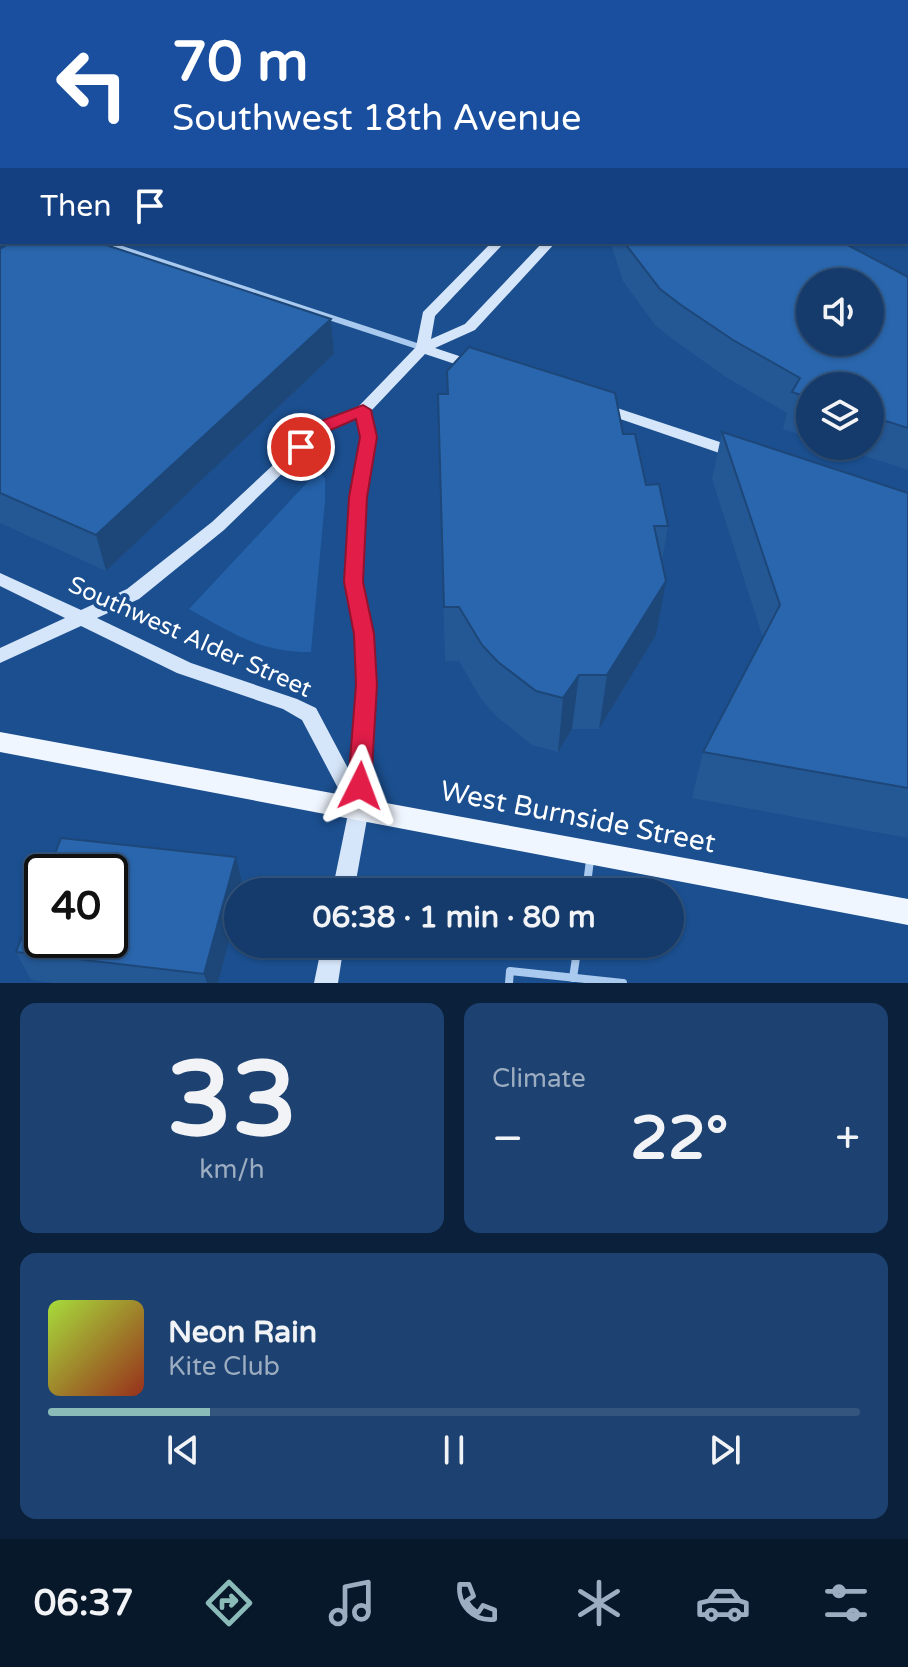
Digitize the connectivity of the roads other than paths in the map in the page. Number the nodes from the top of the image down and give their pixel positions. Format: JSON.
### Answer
{"nodes":[{"id":1,"x":107,"y":244,"type":"edge"},
{"id":2,"x":497,"y":244,"type":"edge"},
{"id":3,"x":548,"y":244,"type":"edge"},
{"id":4,"x":423,"y":348,"type":"junction"},
{"id":5,"x":495,"y":373,"type":"edge"},
{"id":6,"x":586,"y":403,"type":"edge"},
{"id":7,"x":363,"y":410,"type":"junction"},
{"id":8,"x":749,"y":457,"type":"edge"},
{"id":9,"x":0,"y":579,"type":"edge"},
{"id":10,"x":79,"y":618,"type":"junction"},
{"id":11,"x":0,"y":656,"type":"edge"},
{"id":12,"x":0,"y":742,"type":"edge"},
{"id":13,"x":359,"y":808,"type":"junction"},
{"id":14,"x":591,"y":852,"type":"junction"},
{"id":15,"x":346,"y":878,"type":"edge"},
{"id":16,"x":588,"y":878,"type":"edge"},
{"id":17,"x":908,"y":912,"type":"edge"},
{"id":18,"x":330,"y":958,"type":"edge"},
{"id":19,"x":576,"y":958,"type":"edge"},
{"id":20,"x":573,"y":978,"type":"junction"},
{"id":21,"x":326,"y":983,"type":"edge"},
{"id":22,"x":509,"y":983,"type":"edge"},
{"id":23,"x":623,"y":983,"type":"edge"}],
"edges":[{"from":1,"to":4,"type":"street"},
{"from":2,"to":4,"type":"street"},
{"from":3,"to":4,"type":"street"},
{"from":4,"to":5,"type":"street"},
{"from":4,"to":7,"type":"street"},
{"from":6,"to":8,"type":"street"},
{"from":7,"to":10,"type":"street"},
{"from":7,"to":13,"type":"street"},
{"from":9,"to":10,"type":"street","name":"Southwest Alder Street"},
{"from":10,"to":11,"type":"street"},
{"from":10,"to":13,"type":"street","name":"Southwest Alder Street"},
{"from":12,"to":13,"type":"main road","name":"West Burnside Street"},
{"from":13,"to":14,"type":"main road","name":"West Burnside Street"},
{"from":13,"to":15,"type":"street"},
{"from":14,"to":16,"type":"lane"},
{"from":14,"to":17,"type":"main road","name":"West Burnside Street"},
{"from":18,"to":21,"type":"street"},
{"from":19,"to":20,"type":"lane"},
{"from":20,"to":22,"type":"lane"},
{"from":20,"to":23,"type":"lane"}]}
